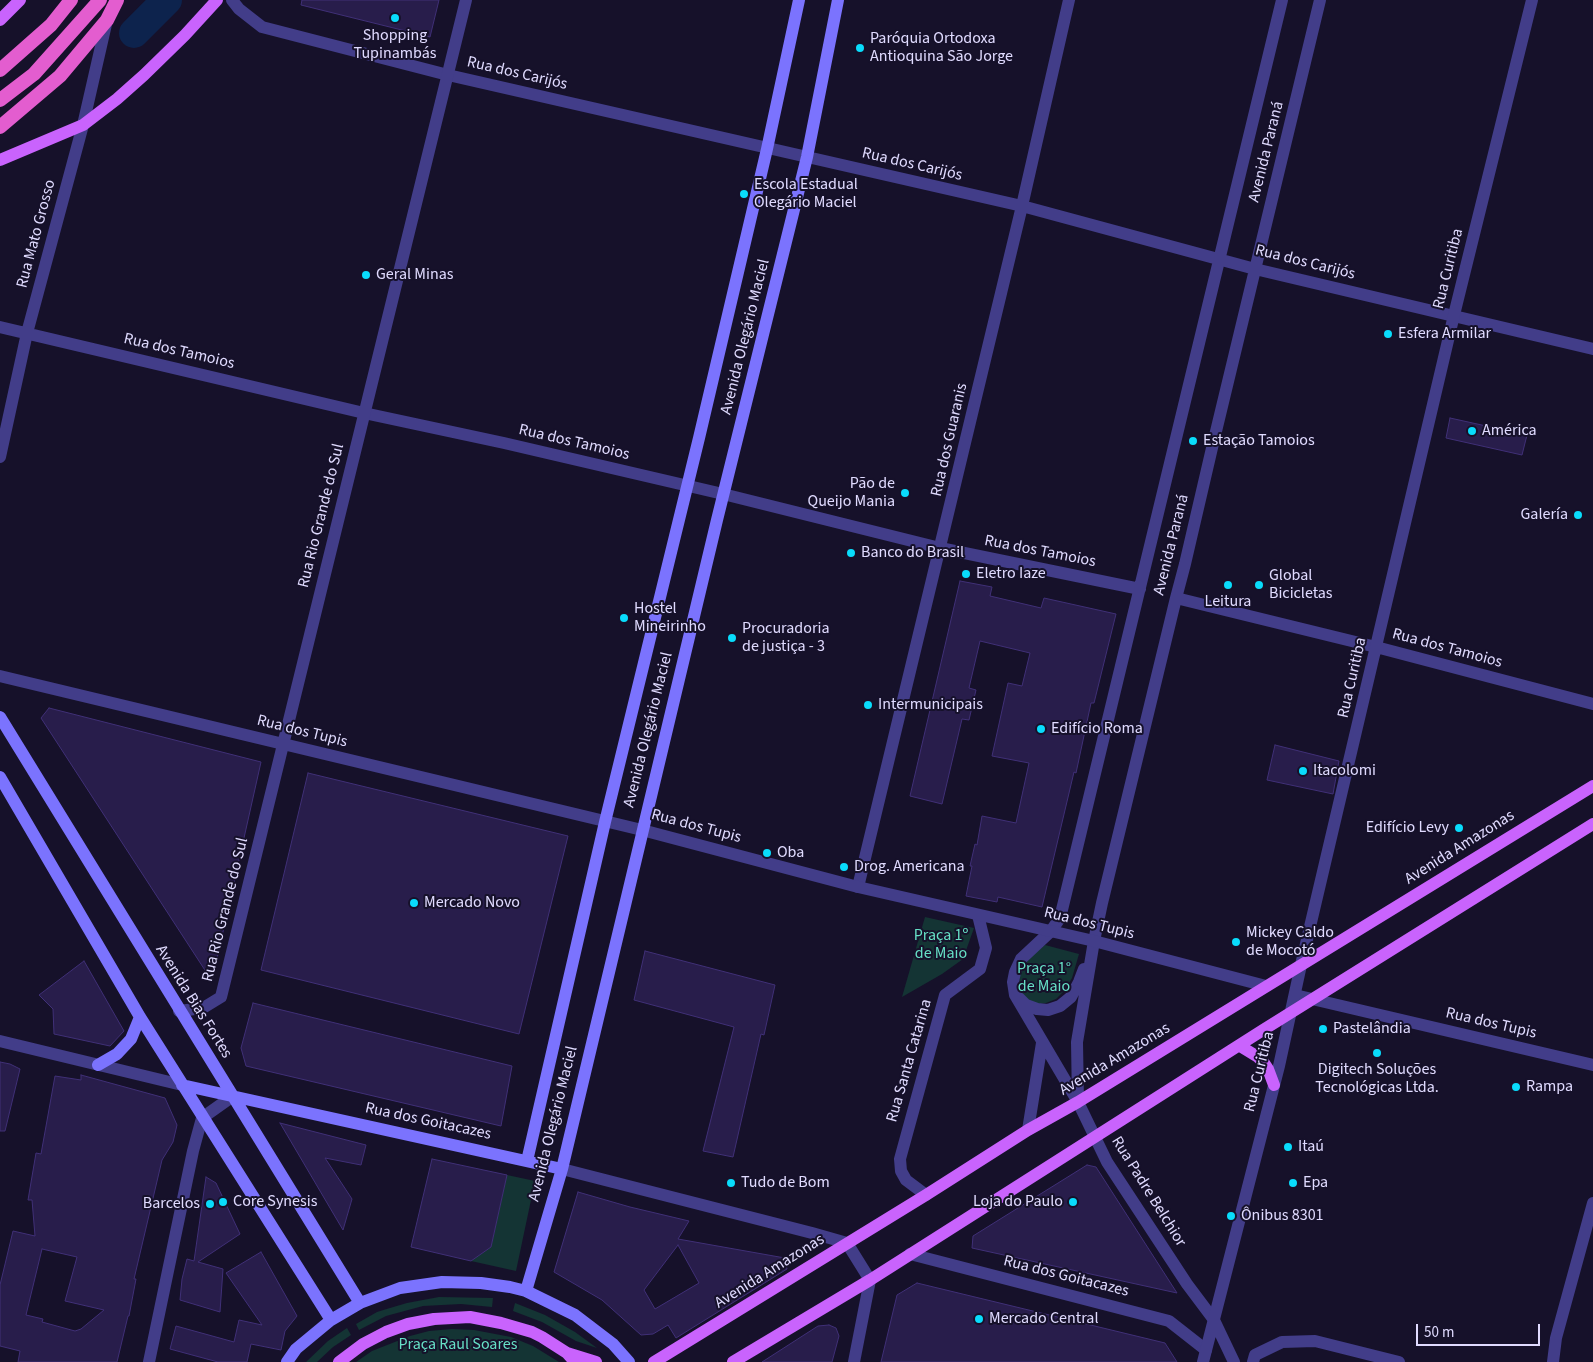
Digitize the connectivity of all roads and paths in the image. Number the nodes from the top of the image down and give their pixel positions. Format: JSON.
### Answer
{"nodes":[{"id":1,"x":20,"y":0,"type":"edge"},
{"id":2,"x":71,"y":0,"type":"edge"},
{"id":3,"x":100,"y":0,"type":"edge"},
{"id":4,"x":116,"y":0,"type":"edge"},
{"id":5,"x":217,"y":0,"type":"edge"},
{"id":6,"x":232,"y":0,"type":"edge"},
{"id":7,"x":466,"y":0,"type":"edge"},
{"id":8,"x":799,"y":0,"type":"edge"},
{"id":9,"x":838,"y":0,"type":"edge"},
{"id":10,"x":1069,"y":0,"type":"edge"},
{"id":11,"x":1282,"y":0,"type":"edge"},
{"id":12,"x":1320,"y":0,"type":"edge"},
{"id":13,"x":1532,"y":0,"type":"edge"},
{"id":14,"x":0,"y":20,"type":"edge"},
{"id":15,"x":107,"y":20,"type":"junction"},
{"id":16,"x":0,"y":70,"type":"edge"},
{"id":17,"x":448,"y":75,"type":"junction"},
{"id":18,"x":0,"y":100,"type":"edge"},
{"id":19,"x":83,"y":125,"type":"junction"},
{"id":20,"x":0,"y":127,"type":"edge"},
{"id":21,"x":767,"y":148,"type":"junction"},
{"id":22,"x":807,"y":158,"type":"junction"},
{"id":23,"x":0,"y":160,"type":"edge"},
{"id":24,"x":1022,"y":206,"type":"junction"},
{"id":25,"x":1220,"y":258,"type":"junction"},
{"id":26,"x":1255,"y":269,"type":"junction"},
{"id":27,"x":1454,"y":315,"type":"junction"},
{"id":28,"x":0,"y":327,"type":"edge"},
{"id":29,"x":26,"y":333,"type":"junction"},
{"id":30,"x":1593,"y":349,"type":"edge"},
{"id":31,"x":364,"y":413,"type":"junction"},
{"id":32,"x":0,"y":457,"type":"edge"},
{"id":33,"x":687,"y":486,"type":"junction"},
{"id":34,"x":723,"y":494,"type":"junction"},
{"id":35,"x":940,"y":548,"type":"junction"},
{"id":36,"x":1140,"y":589,"type":"junction"},
{"id":37,"x":1176,"y":598,"type":"junction"},
{"id":38,"x":1376,"y":647,"type":"junction"},
{"id":39,"x":0,"y":676,"type":"edge"},
{"id":40,"x":1593,"y":704,"type":"edge"},
{"id":41,"x":0,"y":717,"type":"edge"},
{"id":42,"x":284,"y":744,"type":"junction"},
{"id":43,"x":0,"y":777,"type":"edge"},
{"id":44,"x":1593,"y":786,"type":"edge"},
{"id":45,"x":605,"y":822,"type":"junction"},
{"id":46,"x":1593,"y":824,"type":"edge"},
{"id":47,"x":642,"y":830,"type":"junction"},
{"id":48,"x":858,"y":887,"type":"junction"},
{"id":49,"x":978,"y":915,"type":"junction"},
{"id":50,"x":1051,"y":931,"type":"junction"},
{"id":51,"x":1094,"y":941,"type":"junction"},
{"id":52,"x":1301,"y":965,"type":"junction"},
{"id":53,"x":1266,"y":986,"type":"junction"},
{"id":54,"x":1015,"y":994,"type":"junction"},
{"id":55,"x":1295,"y":995,"type":"junction"},
{"id":56,"x":1313,"y":1000,"type":"junction"},
{"id":57,"x":179,"y":1011,"type":"junction"},
{"id":58,"x":1291,"y":1014,"type":"junction"},
{"id":59,"x":140,"y":1017,"type":"junction"},
{"id":60,"x":0,"y":1041,"type":"edge"},
{"id":61,"x":1042,"y":1043,"type":"junction"},
{"id":62,"x":1240,"y":1046,"type":"junction"},
{"id":63,"x":98,"y":1064,"type":"junction"},
{"id":64,"x":1593,"y":1065,"type":"edge"},
{"id":65,"x":182,"y":1085,"type":"junction"},
{"id":66,"x":1274,"y":1085,"type":"junction"},
{"id":67,"x":233,"y":1096,"type":"junction"},
{"id":68,"x":1078,"y":1102,"type":"junction"},
{"id":69,"x":202,"y":1118,"type":"junction"},
{"id":70,"x":1028,"y":1130,"type":"junction"},
{"id":71,"x":1096,"y":1137,"type":"junction"},
{"id":72,"x":527,"y":1161,"type":"junction"},
{"id":73,"x":562,"y":1169,"type":"junction"},
{"id":74,"x":926,"y":1194,"type":"junction"},
{"id":75,"x":1593,"y":1203,"type":"edge"},
{"id":76,"x":847,"y":1243,"type":"junction"},
{"id":77,"x":910,"y":1254,"type":"junction"},
{"id":78,"x":870,"y":1280,"type":"junction"},
{"id":79,"x":526,"y":1291,"type":"junction"},
{"id":80,"x":360,"y":1303,"type":"junction"},
{"id":81,"x":331,"y":1320,"type":"junction"},
{"id":82,"x":1214,"y":1320,"type":"junction"},
{"id":83,"x":1204,"y":1356,"type":"edge"},
{"id":84,"x":571,"y":1358,"type":"edge"},
{"id":85,"x":149,"y":1362,"type":"edge"},
{"id":86,"x":287,"y":1362,"type":"edge"},
{"id":87,"x":339,"y":1362,"type":"edge"},
{"id":88,"x":596,"y":1362,"type":"edge"},
{"id":89,"x":629,"y":1362,"type":"edge"},
{"id":90,"x":654,"y":1362,"type":"edge"},
{"id":91,"x":732,"y":1362,"type":"edge"},
{"id":92,"x":854,"y":1362,"type":"edge"},
{"id":93,"x":1234,"y":1362,"type":"edge"},
{"id":94,"x":1253,"y":1362,"type":"edge"},
{"id":95,"x":1399,"y":1362,"type":"edge"},
{"id":96,"x":1553,"y":1362,"type":"edge"}],
"edges":[{"from":1,"to":14,"type":"main road"},
{"from":2,"to":16,"type":"highway"},
{"from":3,"to":18,"type":"highway"},
{"from":4,"to":15,"type":"highway"},
{"from":5,"to":19,"type":"main road"},
{"from":6,"to":17,"type":"street","name":"Rua dos Carijós"},
{"from":7,"to":17,"type":"street","name":"Rua Rio Grande do Sul"},
{"from":8,"to":21,"type":"main road","name":"Avenida Olegário Maciel"},
{"from":9,"to":22,"type":"main road","name":"Avenida Olegário Maciel"},
{"from":10,"to":24,"type":"street","name":"Rua dos Guaranis"},
{"from":11,"to":25,"type":"street","name":"Avenida Paraná"},
{"from":12,"to":26,"type":"street","name":"Avenida Paraná"},
{"from":13,"to":27,"type":"street","name":"Rua Curitiba"},
{"from":15,"to":19,"type":"street","name":"Rua Mato Grosso"},
{"from":15,"to":20,"type":"highway"},
{"from":17,"to":21,"type":"street","name":"Rua dos Carijós"},
{"from":17,"to":31,"type":"street","name":"Rua Rio Grande do Sul"},
{"from":19,"to":23,"type":"main road"},
{"from":19,"to":29,"type":"street","name":"Rua Mato Grosso"},
{"from":21,"to":22,"type":"street","name":"Rua dos Carijós"},
{"from":21,"to":33,"type":"main road","name":"Avenida Olegário Maciel"},
{"from":22,"to":24,"type":"street","name":"Rua dos Carijós"},
{"from":22,"to":34,"type":"main road","name":"Avenida Olegário Maciel"},
{"from":24,"to":25,"type":"street","name":"Rua dos Carijós"},
{"from":24,"to":35,"type":"street","name":"Rua dos Guaranis"},
{"from":25,"to":26,"type":"street","name":"Rua dos Carijós"},
{"from":25,"to":36,"type":"street","name":"Avenida Paraná"},
{"from":26,"to":27,"type":"street","name":"Rua dos Carijós"},
{"from":26,"to":37,"type":"street","name":"Avenida Paraná"},
{"from":27,"to":30,"type":"street","name":"Rua dos Carijós"},
{"from":27,"to":38,"type":"street","name":"Rua Curitiba"},
{"from":28,"to":29,"type":"street","name":"Rua dos Tamoios"},
{"from":29,"to":31,"type":"street","name":"Rua dos Tamoios"},
{"from":29,"to":32,"type":"street","name":"Rua Mato Grosso"},
{"from":31,"to":33,"type":"street","name":"Rua dos Tamoios"},
{"from":31,"to":42,"type":"street","name":"Rua Rio Grande do Sul"},
{"from":33,"to":34,"type":"street","name":"Rua dos Tamoios"},
{"from":33,"to":45,"type":"main road","name":"Avenida Olegário Maciel"},
{"from":34,"to":35,"type":"street","name":"Rua dos Tamoios"},
{"from":34,"to":47,"type":"main road","name":"Avenida Olegário Maciel"},
{"from":35,"to":36,"type":"street","name":"Rua dos Tamoios"},
{"from":35,"to":48,"type":"street","name":"Rua dos Guaranis"},
{"from":36,"to":50,"type":"street","name":"Avenida Paraná"},
{"from":37,"to":38,"type":"street","name":"Rua dos Tamoios"},
{"from":37,"to":51,"type":"street","name":"Avenida Paraná"},
{"from":38,"to":40,"type":"street","name":"Rua dos Tamoios"},
{"from":38,"to":52,"type":"street","name":"Rua Curitiba"},
{"from":39,"to":42,"type":"street","name":"Rua dos Tupis"},
{"from":41,"to":57,"type":"main road","name":"Avenida Bias Fortes"},
{"from":42,"to":45,"type":"street","name":"Rua dos Tupis"},
{"from":42,"to":57,"type":"street","name":"Rua Rio Grande do Sul"},
{"from":43,"to":59,"type":"main road"},
{"from":44,"to":52,"type":"main road","name":"Avenida Amazonas"},
{"from":45,"to":47,"type":"street","name":"Rua dos Tupis"},
{"from":45,"to":72,"type":"main road","name":"Avenida Olegário Maciel"},
{"from":46,"to":56,"type":"main road"},
{"from":47,"to":48,"type":"street","name":"Rua dos Tupis"},
{"from":47,"to":73,"type":"main road","name":"Avenida Olegário Maciel"},
{"from":48,"to":49,"type":"street","name":"Rua dos Tupis"},
{"from":49,"to":50,"type":"street","name":"Rua dos Tupis"},
{"from":49,"to":74,"type":"street","name":"Rua Santa Catarina"},
{"from":50,"to":51,"type":"street","name":"Rua dos Tupis"},
{"from":50,"to":54,"type":"street","name":"Avenida Paraná"},
{"from":51,"to":53,"type":"street","name":"Rua dos Tupis"},
{"from":51,"to":54,"type":"street"},
{"from":51,"to":68,"type":"street","name":"Avenida Paraná"},
{"from":52,"to":53,"type":"main road","name":"Avenida Amazonas"},
{"from":52,"to":55,"type":"street","name":"Rua Curitiba"},
{"from":53,"to":68,"type":"main road","name":"Avenida Amazonas"},
{"from":54,"to":61,"type":"street","name":"Avenida Paraná"},
{"from":55,"to":56,"type":"street","name":"Rua dos Tupis"},
{"from":55,"to":58,"type":"street","name":"Rua Curitiba"},
{"from":56,"to":58,"type":"main road"},
{"from":56,"to":64,"type":"street","name":"Rua dos Tupis"},
{"from":57,"to":67,"type":"main road","name":"Avenida Bias Fortes"},
{"from":58,"to":62,"type":"main road"},
{"from":58,"to":66,"type":"street","name":"Rua Curitiba"},
{"from":59,"to":63,"type":"main road"},
{"from":59,"to":65,"type":"main road"},
{"from":60,"to":63,"type":"street","name":"Rua dos Goitacazes"},
{"from":61,"to":68,"type":"street","name":"Avenida Paraná"},
{"from":61,"to":70,"type":"street"},
{"from":62,"to":66,"type":"main road"},
{"from":62,"to":71,"type":"main road"},
{"from":63,"to":65,"type":"street","name":"Rua dos Goitacazes"},
{"from":65,"to":67,"type":"main road","name":"Rua dos Goitacazes"},
{"from":65,"to":69,"type":"main road"},
{"from":66,"to":82,"type":"street","name":"Rua Curitiba"},
{"from":67,"to":69,"type":"street"},
{"from":67,"to":72,"type":"main road","name":"Rua dos Goitacazes"},
{"from":67,"to":80,"type":"main road","name":"Avenida Bias Fortes"},
{"from":68,"to":70,"type":"main road","name":"Avenida Amazonas"},
{"from":68,"to":71,"type":"street","name":"Avenida Paraná"},
{"from":69,"to":81,"type":"main road"},
{"from":69,"to":85,"type":"street"},
{"from":70,"to":74,"type":"main road","name":"Avenida Amazonas"},
{"from":71,"to":77,"type":"main road"},
{"from":71,"to":82,"type":"street","name":"Rua Padre Belchior"},
{"from":72,"to":73,"type":"main road","name":"Rua dos Goitacazes"},
{"from":73,"to":76,"type":"street","name":"Rua dos Goitacazes"},
{"from":73,"to":79,"type":"main road","name":"Avenida Olegário Maciel"},
{"from":74,"to":76,"type":"main road","name":"Avenida Amazonas"},
{"from":75,"to":96,"type":"street"},
{"from":76,"to":78,"type":"street"},
{"from":76,"to":90,"type":"main road","name":"Avenida Amazonas"},
{"from":77,"to":78,"type":"main road"},
{"from":77,"to":83,"type":"street","name":"Rua dos Goitacazes"},
{"from":78,"to":91,"type":"main road"},
{"from":78,"to":92,"type":"street"},
{"from":79,"to":80,"type":"main road"},
{"from":79,"to":89,"type":"main road"},
{"from":80,"to":81,"type":"main road"},
{"from":81,"to":86,"type":"main road"},
{"from":82,"to":83,"type":"street","name":"Rua Curitiba"},
{"from":82,"to":93,"type":"street","name":"Rua Padre Belchior"},
{"from":84,"to":87,"type":"main road"},
{"from":84,"to":88,"type":"main road"},
{"from":94,"to":95,"type":"street"}]}
